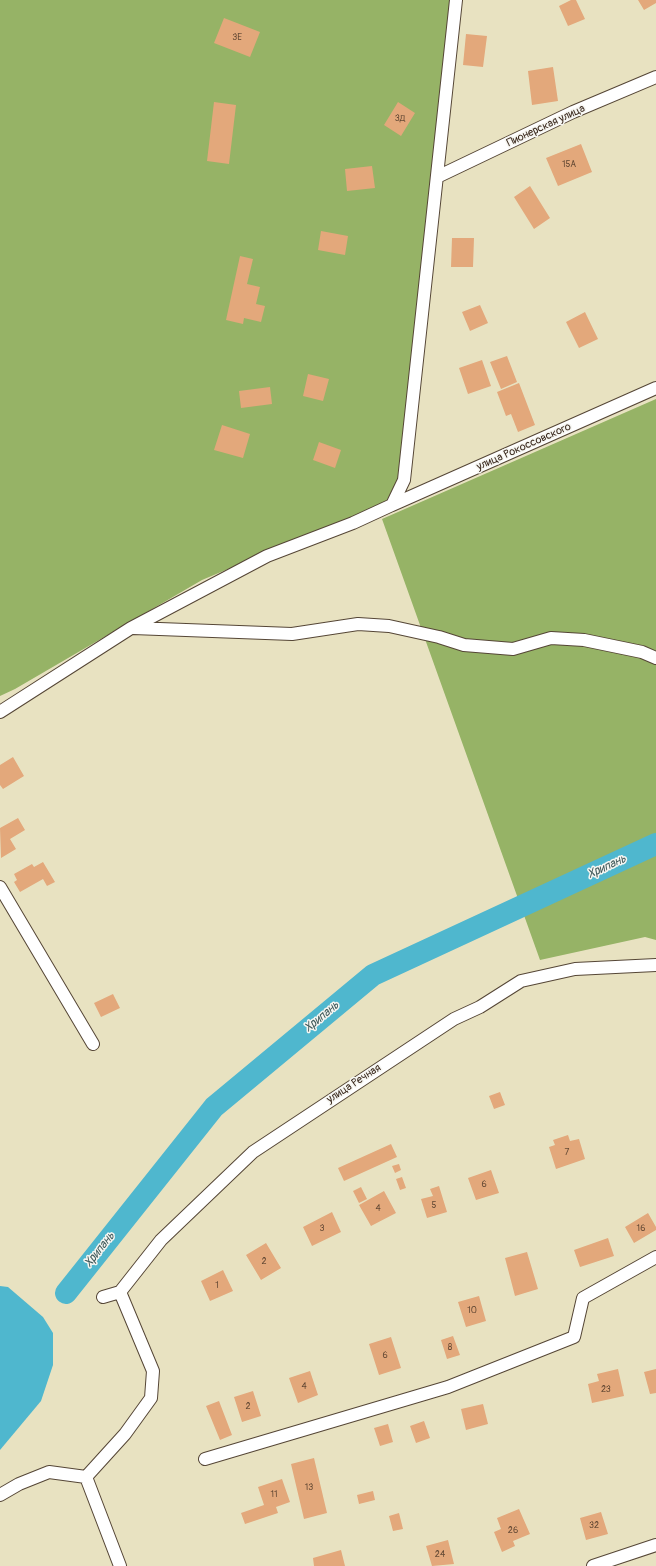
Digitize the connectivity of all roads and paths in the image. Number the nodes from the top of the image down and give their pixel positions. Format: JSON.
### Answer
{"nodes":[{"id":1,"x":456,"y":0,"type":"edge"},
{"id":2,"x":656,"y":77,"type":"edge"},
{"id":3,"x":437,"y":177,"type":"junction"},
{"id":4,"x":656,"y":388,"type":"edge"},
{"id":5,"x":392,"y":505,"type":"junction"},
{"id":6,"x":131,"y":628,"type":"junction"},
{"id":7,"x":656,"y":658,"type":"edge"},
{"id":8,"x":0,"y":712,"type":"edge"},
{"id":9,"x":0,"y":888,"type":"edge"},
{"id":10,"x":656,"y":965,"type":"edge"},
{"id":11,"x":93,"y":1044,"type":"dead end"},
{"id":12,"x":656,"y":1257,"type":"edge"},
{"id":13,"x":120,"y":1292,"type":"junction"},
{"id":14,"x":104,"y":1297,"type":"dead end"},
{"id":15,"x":205,"y":1459,"type":"dead end"},
{"id":16,"x":86,"y":1477,"type":"junction"},
{"id":17,"x":0,"y":1495,"type":"edge"},
{"id":18,"x":656,"y":1545,"type":"edge"},
{"id":19,"x":120,"y":1566,"type":"edge"},
{"id":20,"x":593,"y":1566,"type":"edge"}],
"edges":[{"from":1,"to":3,"type":"street"},
{"from":2,"to":3,"type":"street","name":"Пионерская улица"},
{"from":3,"to":5,"type":"street"},
{"from":4,"to":5,"type":"street","name":"улица Рокоссовского"},
{"from":5,"to":6,"type":"street","name":"улица Рокоссовского"},
{"from":6,"to":7,"type":"street"},
{"from":6,"to":8,"type":"street","name":"улица Рокоссовского"},
{"from":9,"to":11,"type":"street"},
{"from":10,"to":13,"type":"street","name":"улица Речная"},
{"from":12,"to":15,"type":"street"},
{"from":13,"to":14,"type":"street"},
{"from":13,"to":16,"type":"street"},
{"from":16,"to":17,"type":"street"},
{"from":16,"to":19,"type":"street"},
{"from":18,"to":20,"type":"street"}]}
